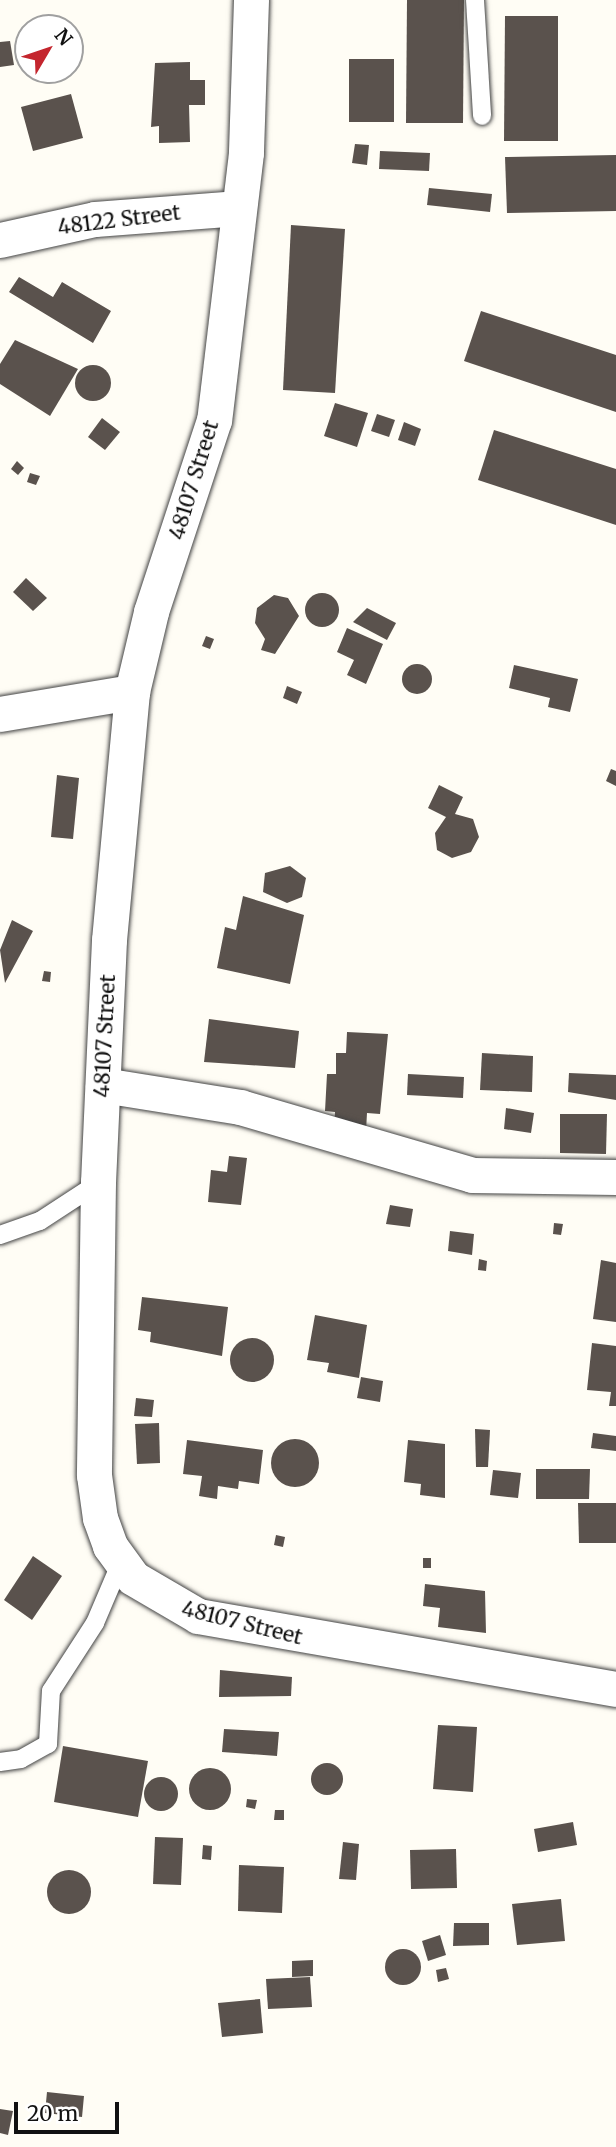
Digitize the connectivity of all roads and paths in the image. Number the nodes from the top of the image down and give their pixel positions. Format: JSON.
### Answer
{"nodes":[{"id":1,"x":251,"y":0,"type":"edge"},
{"id":2,"x":475,"y":0,"type":"edge"},
{"id":3,"x":482,"y":116,"type":"dead end"},
{"id":4,"x":239,"y":208,"type":"junction"},
{"id":5,"x":0,"y":240,"type":"edge"},
{"id":6,"x":132,"y":692,"type":"junction"},
{"id":7,"x":0,"y":714,"type":"edge"},
{"id":8,"x":103,"y":1085,"type":"junction"},
{"id":9,"x":616,"y":1177,"type":"edge"},
{"id":10,"x":98,"y":1182,"type":"junction"},
{"id":11,"x":0,"y":1235,"type":"edge"},
{"id":12,"x":121,"y":1562,"type":"junction"},
{"id":13,"x":616,"y":1689,"type":"edge"},
{"id":14,"x":0,"y":1762,"type":"edge"}],
"edges":[{"from":1,"to":4,"type":"street","name":"48107 Street"},
{"from":2,"to":3,"type":"lane"},
{"from":4,"to":5,"type":"street","name":"48122 Street"},
{"from":4,"to":6,"type":"street","name":"48107 Street"},
{"from":6,"to":7,"type":"street"},
{"from":6,"to":8,"type":"street","name":"48107 Street"},
{"from":8,"to":9,"type":"street"},
{"from":8,"to":10,"type":"street","name":"48107 Street"},
{"from":10,"to":11,"type":"lane"},
{"from":10,"to":12,"type":"street","name":"48107 Street"},
{"from":12,"to":13,"type":"street","name":"48107 Street"},
{"from":12,"to":14,"type":"lane"}]}
